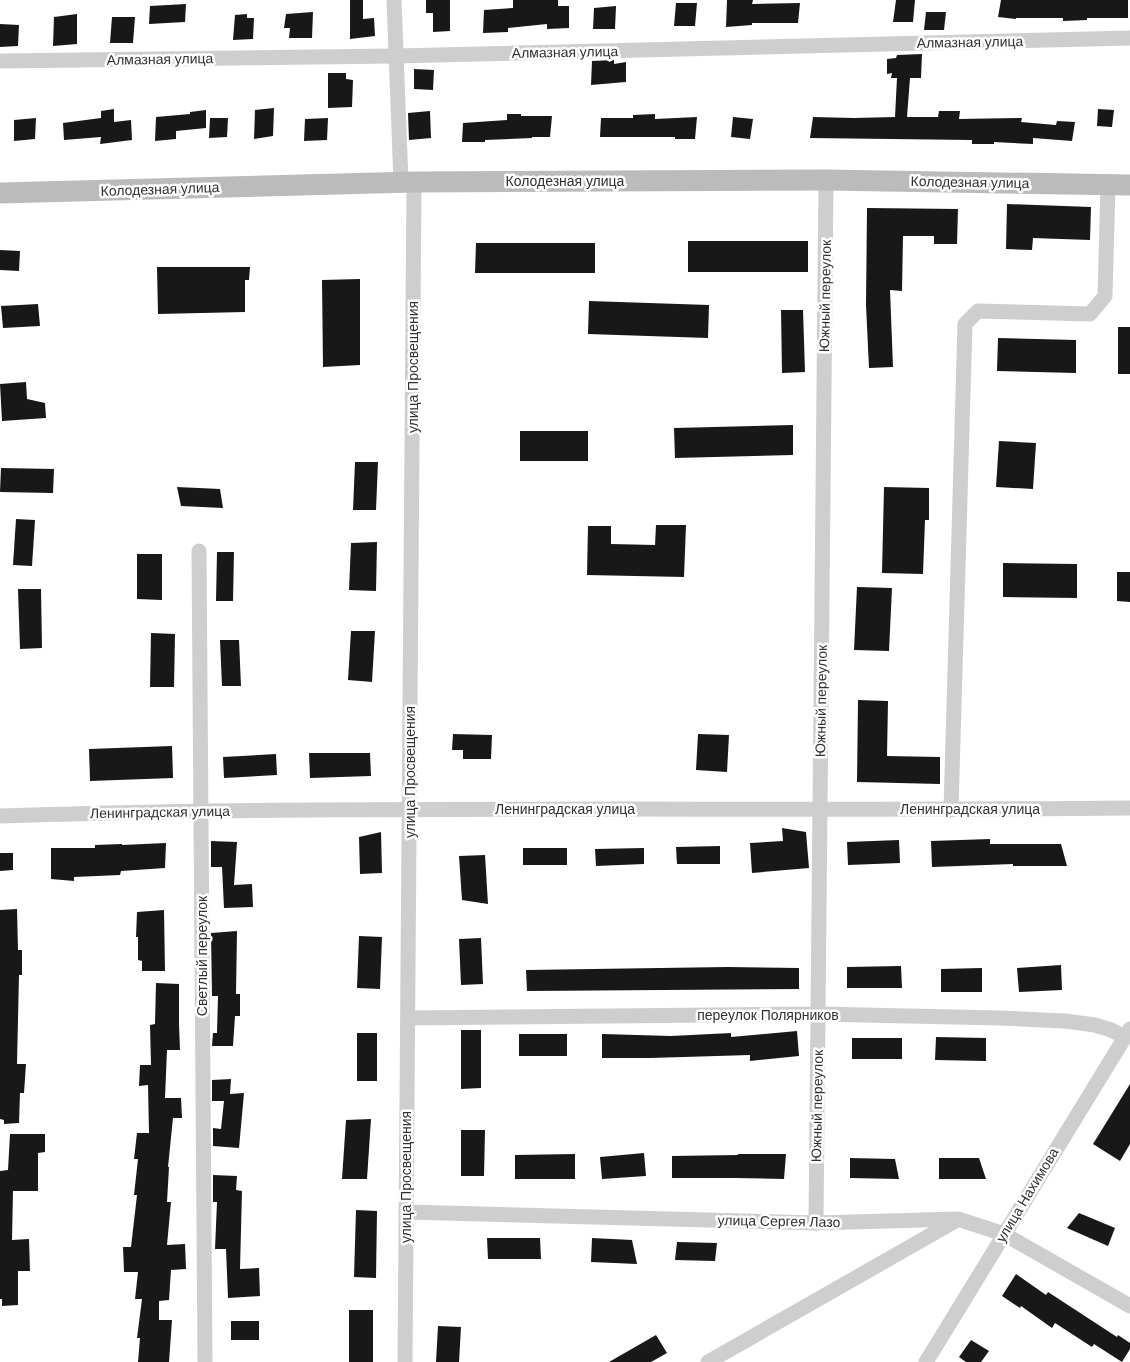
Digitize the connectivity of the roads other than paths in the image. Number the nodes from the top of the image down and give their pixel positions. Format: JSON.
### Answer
{"nodes":[{"id":1,"x":394,"y":0,"type":"edge"},
{"id":2,"x":1130,"y":38,"type":"edge"},
{"id":3,"x":396,"y":56,"type":"junction"},
{"id":4,"x":0,"y":61,"type":"edge"},
{"id":5,"x":826,"y":180,"type":"junction"},
{"id":6,"x":408,"y":182,"type":"junction"},
{"id":7,"x":1108,"y":185,"type":"junction"},
{"id":8,"x":1130,"y":185,"type":"edge"},
{"id":9,"x":0,"y":193,"type":"edge"},
{"id":10,"x":199,"y":551,"type":"dead end"},
{"id":11,"x":1130,"y":808,"type":"edge"},
{"id":12,"x":409,"y":809,"type":"junction"},
{"id":13,"x":820,"y":809,"type":"junction"},
{"id":14,"x":951,"y":810,"type":"junction"},
{"id":15,"x":201,"y":811,"type":"junction"},
{"id":16,"x":0,"y":816,"type":"edge"},
{"id":17,"x":818,"y":1014,"type":"junction"},
{"id":18,"x":408,"y":1018,"type":"junction"},
{"id":19,"x":1128,"y":1033,"type":"edge"},
{"id":20,"x":406,"y":1212,"type":"junction"},
{"id":21,"x":958,"y":1219,"type":"junction"},
{"id":22,"x":816,"y":1223,"type":"junction"},
{"id":23,"x":1004,"y":1234,"type":"junction"},
{"id":24,"x":1130,"y":1306,"type":"edge"},
{"id":25,"x":205,"y":1362,"type":"edge"},
{"id":26,"x":405,"y":1362,"type":"edge"},
{"id":27,"x":708,"y":1362,"type":"edge"},
{"id":28,"x":926,"y":1362,"type":"edge"}],
"edges":[{"from":1,"to":3,"type":"street","name":"улица Просвещения"},
{"from":2,"to":3,"type":"street","name":"Алмазная улица"},
{"from":3,"to":4,"type":"street","name":"Алмазная улица"},
{"from":3,"to":6,"type":"street","name":"улица Просвещения"},
{"from":5,"to":6,"type":"main road","name":"Колодезная улица"},
{"from":5,"to":7,"type":"main road","name":"Колодезная улица"},
{"from":5,"to":13,"type":"street","name":"Южный переулок"},
{"from":6,"to":9,"type":"main road","name":"Колодезная улица"},
{"from":6,"to":12,"type":"street","name":"улица Просвещения"},
{"from":7,"to":8,"type":"main road","name":"Колодезная улица"},
{"from":7,"to":14,"type":"street"},
{"from":10,"to":15,"type":"street","name":"Светлый переулок"},
{"from":11,"to":14,"type":"street","name":"Ленинградская улица"},
{"from":12,"to":13,"type":"street","name":"Ленинградская улица"},
{"from":12,"to":15,"type":"street","name":"Ленинградская улица"},
{"from":12,"to":18,"type":"street","name":"улица Просвещения"},
{"from":13,"to":14,"type":"street","name":"Ленинградская улица"},
{"from":13,"to":17,"type":"street","name":"Южный переулок"},
{"from":15,"to":16,"type":"street","name":"Ленинградская улица"},
{"from":15,"to":25,"type":"street","name":"Светлый переулок"},
{"from":17,"to":18,"type":"street","name":"переулок Полярников"},
{"from":17,"to":19,"type":"street","name":"переулок Полярников"},
{"from":17,"to":22,"type":"street","name":"Южный переулок"},
{"from":18,"to":20,"type":"street","name":"улица Просвещения"},
{"from":19,"to":23,"type":"street","name":"улица Нахимова"},
{"from":20,"to":22,"type":"street","name":"улица Сергея Лазо"},
{"from":20,"to":26,"type":"street","name":"улица Просвещения"},
{"from":21,"to":22,"type":"street","name":"улица Сергея Лазо"},
{"from":21,"to":23,"type":"street","name":"улица Сергея Лазо"},
{"from":21,"to":27,"type":"street"},
{"from":23,"to":24,"type":"street","name":"улица Сергея Лазо"},
{"from":23,"to":28,"type":"street","name":"улица Нахимова"}]}
